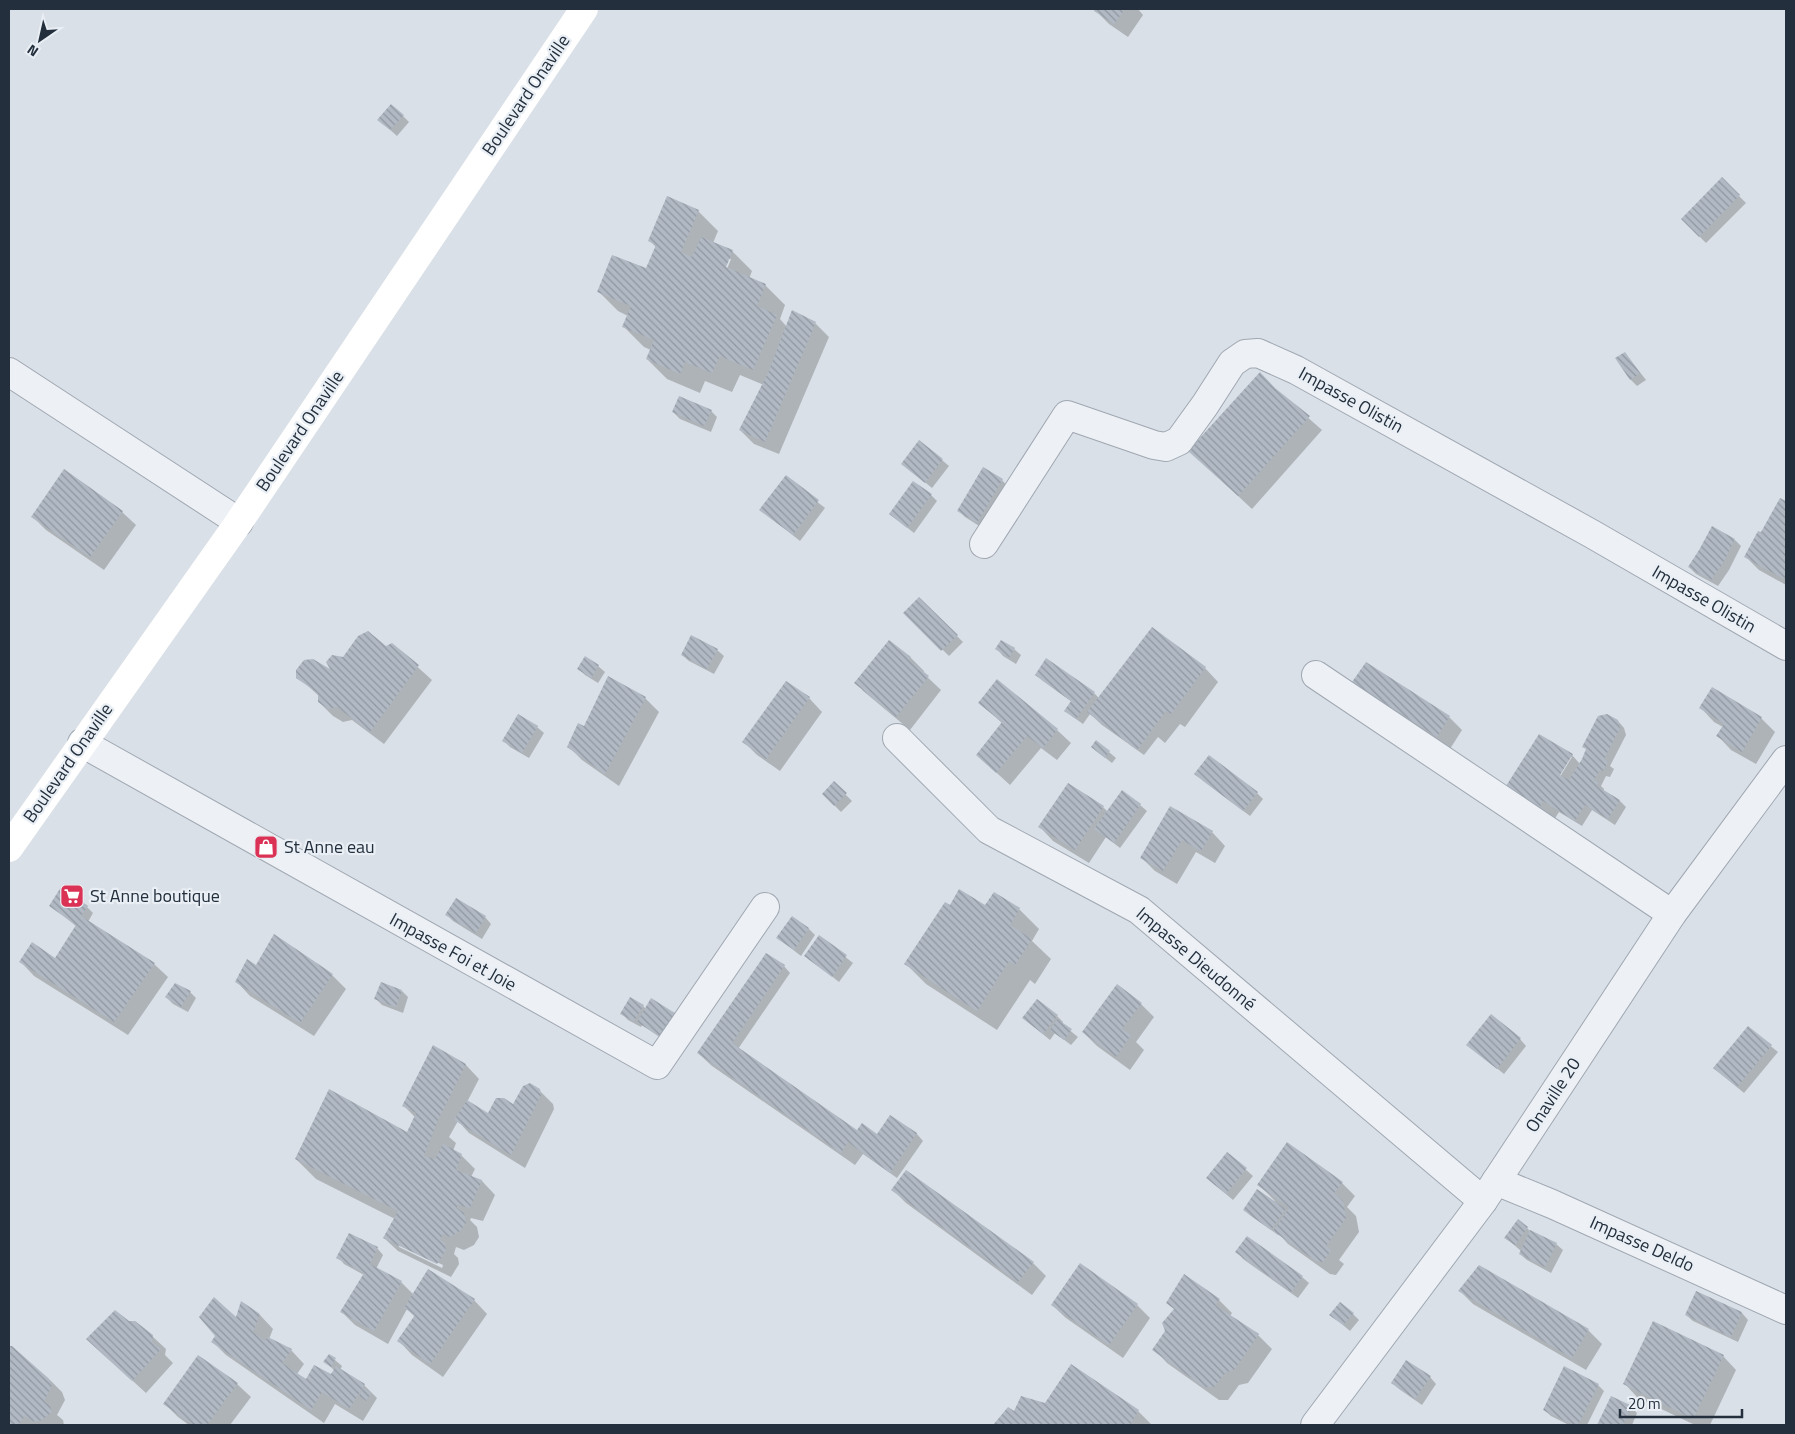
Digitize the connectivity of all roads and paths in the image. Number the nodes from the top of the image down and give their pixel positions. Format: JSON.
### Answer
{"nodes":[{"id":1,"x":584,"y":9,"type":"edge"},
{"id":2,"x":9,"y":372,"type":"edge"},
{"id":3,"x":239,"y":522,"type":"junction"},
{"id":4,"x":984,"y":544,"type":"dead end"},
{"id":5,"x":1786,"y":646,"type":"edge"},
{"id":6,"x":1316,"y":675,"type":"dead end"},
{"id":7,"x":897,"y":738,"type":"dead end"},
{"id":8,"x":82,"y":744,"type":"junction"},
{"id":9,"x":1786,"y":760,"type":"edge"},
{"id":10,"x":9,"y":848,"type":"edge"},
{"id":11,"x":765,"y":907,"type":"dead end"},
{"id":12,"x":1672,"y":914,"type":"junction"},
{"id":13,"x":1490,"y":1191,"type":"junction"},
{"id":14,"x":1786,"y":1310,"type":"edge"},
{"id":15,"x":1315,"y":1425,"type":"edge"}],
"edges":[{"from":1,"to":3,"type":"street","name":"Boulevard Onaville"},
{"from":2,"to":3,"type":"street"},
{"from":3,"to":8,"type":"street","name":"Boulevard Onaville"},
{"from":4,"to":5,"type":"street","name":"Impasse Olistin"},
{"from":6,"to":12,"type":"street"},
{"from":7,"to":13,"type":"street","name":"Impasse Dieudonné"},
{"from":8,"to":10,"type":"street","name":"Boulevard Onaville"},
{"from":8,"to":11,"type":"street","name":"Impasse Foi et Joie"},
{"from":9,"to":12,"type":"street","name":"Onaville 20"},
{"from":12,"to":13,"type":"street","name":"Onaville 20"},
{"from":13,"to":14,"type":"street","name":"Impasse Deldo"},
{"from":13,"to":15,"type":"street","name":"Onaville 20"}]}
